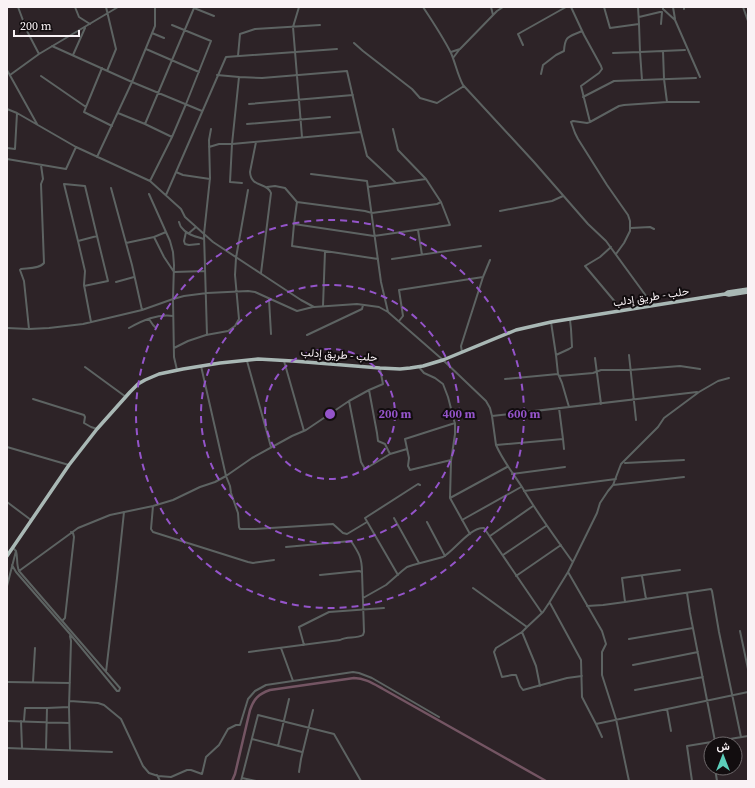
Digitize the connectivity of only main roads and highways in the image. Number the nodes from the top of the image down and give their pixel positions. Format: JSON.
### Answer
{"nodes":[{"id":1,"x":748,"y":289,"type":"edge"},
{"id":2,"x":748,"y":292,"type":"edge"},
{"id":3,"x":725,"y":294,"type":"junction"},
{"id":4,"x":7,"y":556,"type":"edge"}],
"edges":[{"from":1,"to":3,"type":"highway"},
{"from":2,"to":3,"type":"highway","name":"حلب - طريق إدلب"},
{"from":3,"to":4,"type":"highway","name":"حلب - طريق إدلب"}]}
